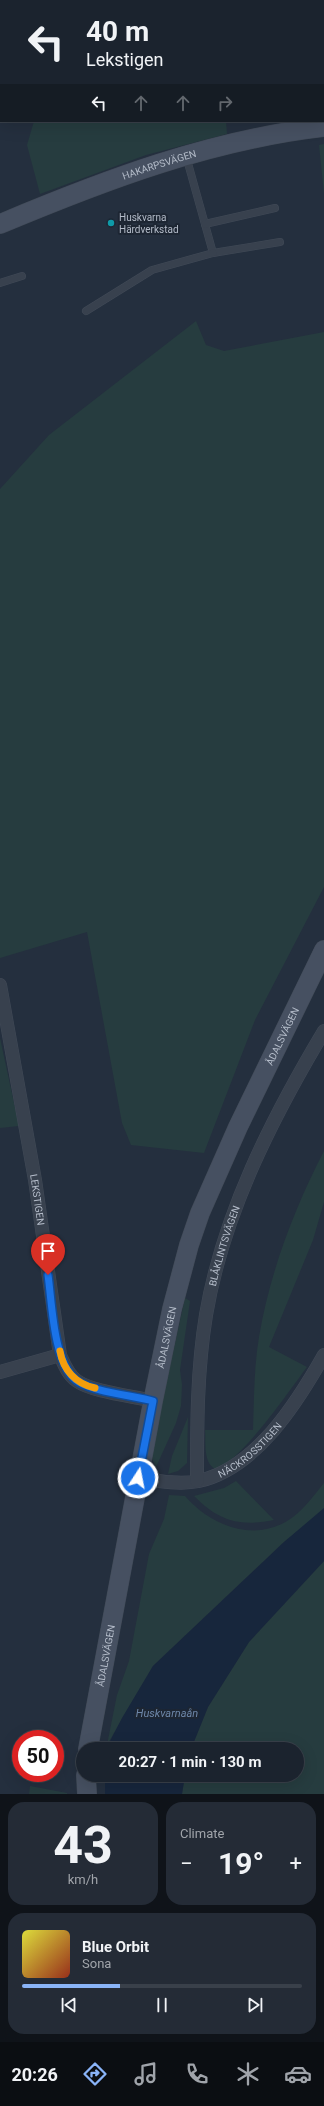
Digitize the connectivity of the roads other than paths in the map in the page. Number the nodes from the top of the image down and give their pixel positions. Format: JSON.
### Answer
{"nodes":[{"id":1,"x":324,"y":126,"type":"edge"},
{"id":2,"x":185,"y":154,"type":"junction"},
{"id":3,"x":275,"y":208,"type":"dead end"},
{"id":4,"x":0,"y":224,"type":"edge"},
{"id":5,"x":205,"y":224,"type":"junction"},
{"id":6,"x":280,"y":242,"type":"dead end"},
{"id":7,"x":213,"y":253,"type":"junction"},
{"id":8,"x":22,"y":276,"type":"dead end"},
{"id":9,"x":0,"y":283,"type":"edge"},
{"id":10,"x":86,"y":311,"type":"dead end"},
{"id":11,"x":324,"y":950,"type":"edge"},
{"id":12,"x":0,"y":985,"type":"edge"},
{"id":13,"x":324,"y":1031,"type":"edge"},
{"id":14,"x":60,"y":1355,"type":"junction"},
{"id":15,"x":324,"y":1355,"type":"edge"},
{"id":16,"x":0,"y":1372,"type":"edge"},
{"id":17,"x":153,"y":1401,"type":"junction"},
{"id":18,"x":138,"y":1478,"type":"junction"},
{"id":19,"x":198,"y":1481,"type":"junction"},
{"id":20,"x":89,"y":1742,"type":"edge"},
{"id":21,"x":86,"y":1782,"type":"edge"},
{"id":22,"x":87,"y":1794,"type":"edge"}],
"edges":[{"from":1,"to":2,"type":"main road","name":"HAKARPSVÄGEN"},
{"from":2,"to":4,"type":"main road","name":"HAKARPSVÄGEN"},
{"from":2,"to":5,"type":"lane"},
{"from":3,"to":5,"type":"lane"},
{"from":5,"to":7,"type":"lane"},
{"from":6,"to":7,"type":"lane"},
{"from":7,"to":10,"type":"lane"},
{"from":8,"to":9,"type":"lane"},
{"from":11,"to":17,"type":"main road","name":"ÅDALSVÄGEN"},
{"from":12,"to":14,"type":"street","name":"LEKSTIGEN"},
{"from":13,"to":19,"type":"street","name":"BLÅKLINTSVÄGEN"},
{"from":14,"to":16,"type":"street"},
{"from":14,"to":17,"type":"street","name":"LEKSTIGEN"},
{"from":15,"to":19,"type":"street","name":"NÄCKROSSTIGEN"},
{"from":17,"to":18,"type":"main road","name":"ÅDALSVÄGEN"},
{"from":18,"to":19,"type":"street","name":"NÄCKROSSTIGEN"},
{"from":18,"to":20,"type":"main road","name":"ÅDALSVÄGEN"},
{"from":21,"to":22,"type":"main road"}]}
